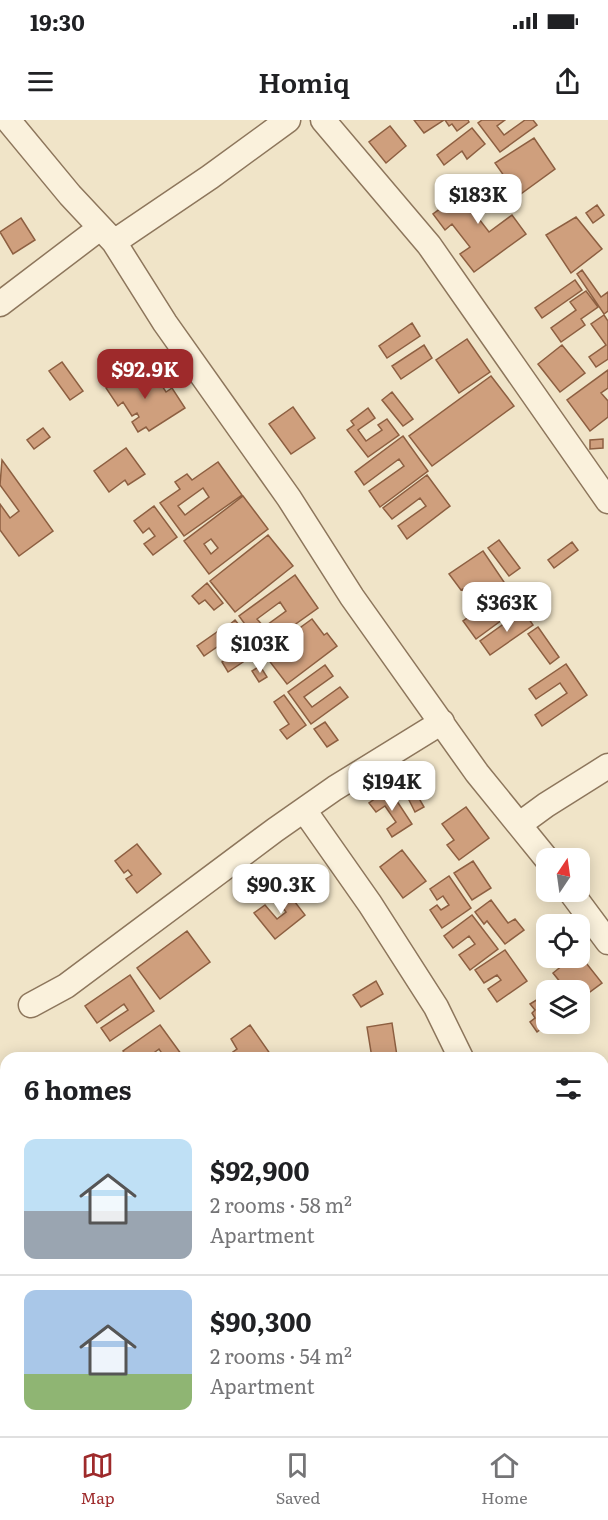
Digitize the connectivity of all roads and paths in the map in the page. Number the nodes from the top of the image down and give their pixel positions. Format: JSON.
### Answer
{"nodes":[{"id":1,"x":6,"y":120,"type":"edge"},
{"id":2,"x":288,"y":120,"type":"edge"},
{"id":3,"x":323,"y":120,"type":"edge"},
{"id":4,"x":0,"y":123,"type":"edge"},
{"id":5,"x":107,"y":235,"type":"junction"},
{"id":6,"x":0,"y":304,"type":"edge"},
{"id":7,"x":608,"y":501,"type":"edge"},
{"id":8,"x":442,"y":722,"type":"junction"},
{"id":9,"x":608,"y":766,"type":"edge"},
{"id":10,"x":304,"y":810,"type":"junction"},
{"id":11,"x":520,"y":824,"type":"junction"},
{"id":12,"x":538,"y":848,"type":"edge"},
{"id":13,"x":578,"y":902,"type":"edge"},
{"id":14,"x":608,"y":942,"type":"edge"},
{"id":15,"x":31,"y":1005,"type":"dead end"},
{"id":16,"x":458,"y":1052,"type":"edge"}],
"edges":[{"from":1,"to":4,"type":"street"},
{"from":1,"to":5,"type":"street"},
{"from":2,"to":5,"type":"street"},
{"from":3,"to":7,"type":"street"},
{"from":5,"to":6,"type":"street"},
{"from":5,"to":8,"type":"street"},
{"from":8,"to":10,"type":"street"},
{"from":8,"to":11,"type":"street"},
{"from":9,"to":11,"type":"street"},
{"from":10,"to":15,"type":"street"},
{"from":10,"to":16,"type":"street"},
{"from":11,"to":12,"type":"street"},
{"from":13,"to":14,"type":"street"}]}
